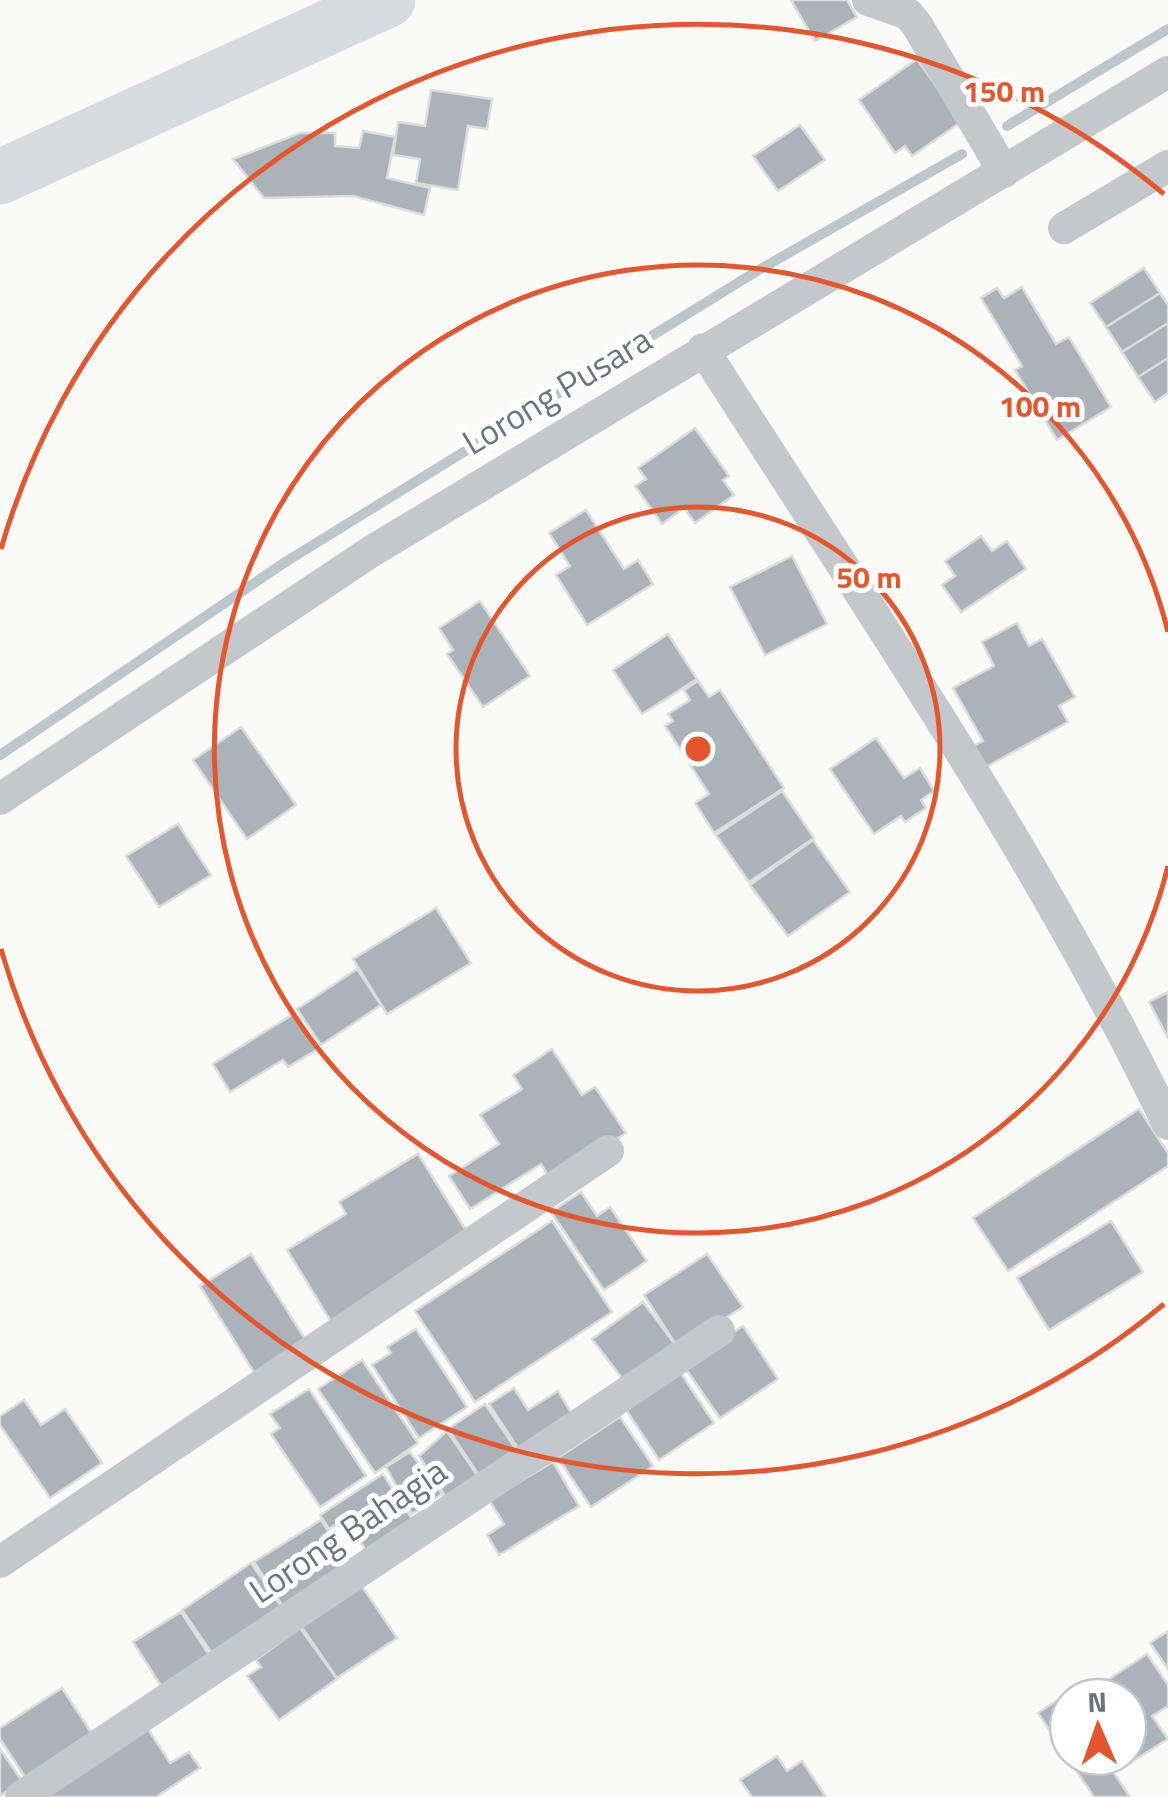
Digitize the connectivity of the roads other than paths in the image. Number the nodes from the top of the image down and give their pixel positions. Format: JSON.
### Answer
{"nodes":[{"id":1,"x":388,"y":0,"type":"edge"},
{"id":2,"x":868,"y":0,"type":"edge"},
{"id":3,"x":1168,"y":72,"type":"edge"},
{"id":4,"x":1004,"y":172,"type":"junction"},
{"id":5,"x":0,"y":177,"type":"edge"},
{"id":6,"x":1163,"y":180,"type":"edge"},
{"id":7,"x":1064,"y":228,"type":"dead end"},
{"id":8,"x":702,"y":349,"type":"junction"},
{"id":9,"x":0,"y":799,"type":"edge"},
{"id":10,"x":1168,"y":1124,"type":"edge"},
{"id":11,"x":608,"y":1151,"type":"dead end"},
{"id":12,"x":719,"y":1331,"type":"dead end"},
{"id":13,"x":0,"y":1562,"type":"edge"},
{"id":14,"x":21,"y":1797,"type":"edge"}],
"edges":[{"from":1,"to":5,"type":"highway"},
{"from":2,"to":4,"type":"street"},
{"from":3,"to":4,"type":"street","name":"Lorong Pusara"},
{"from":4,"to":8,"type":"street","name":"Lorong Pusara"},
{"from":6,"to":7,"type":"street"},
{"from":8,"to":9,"type":"street","name":"Lorong Pusara"},
{"from":8,"to":10,"type":"street"},
{"from":11,"to":13,"type":"street"},
{"from":12,"to":14,"type":"street","name":"Lorong Bahagia"}]}
